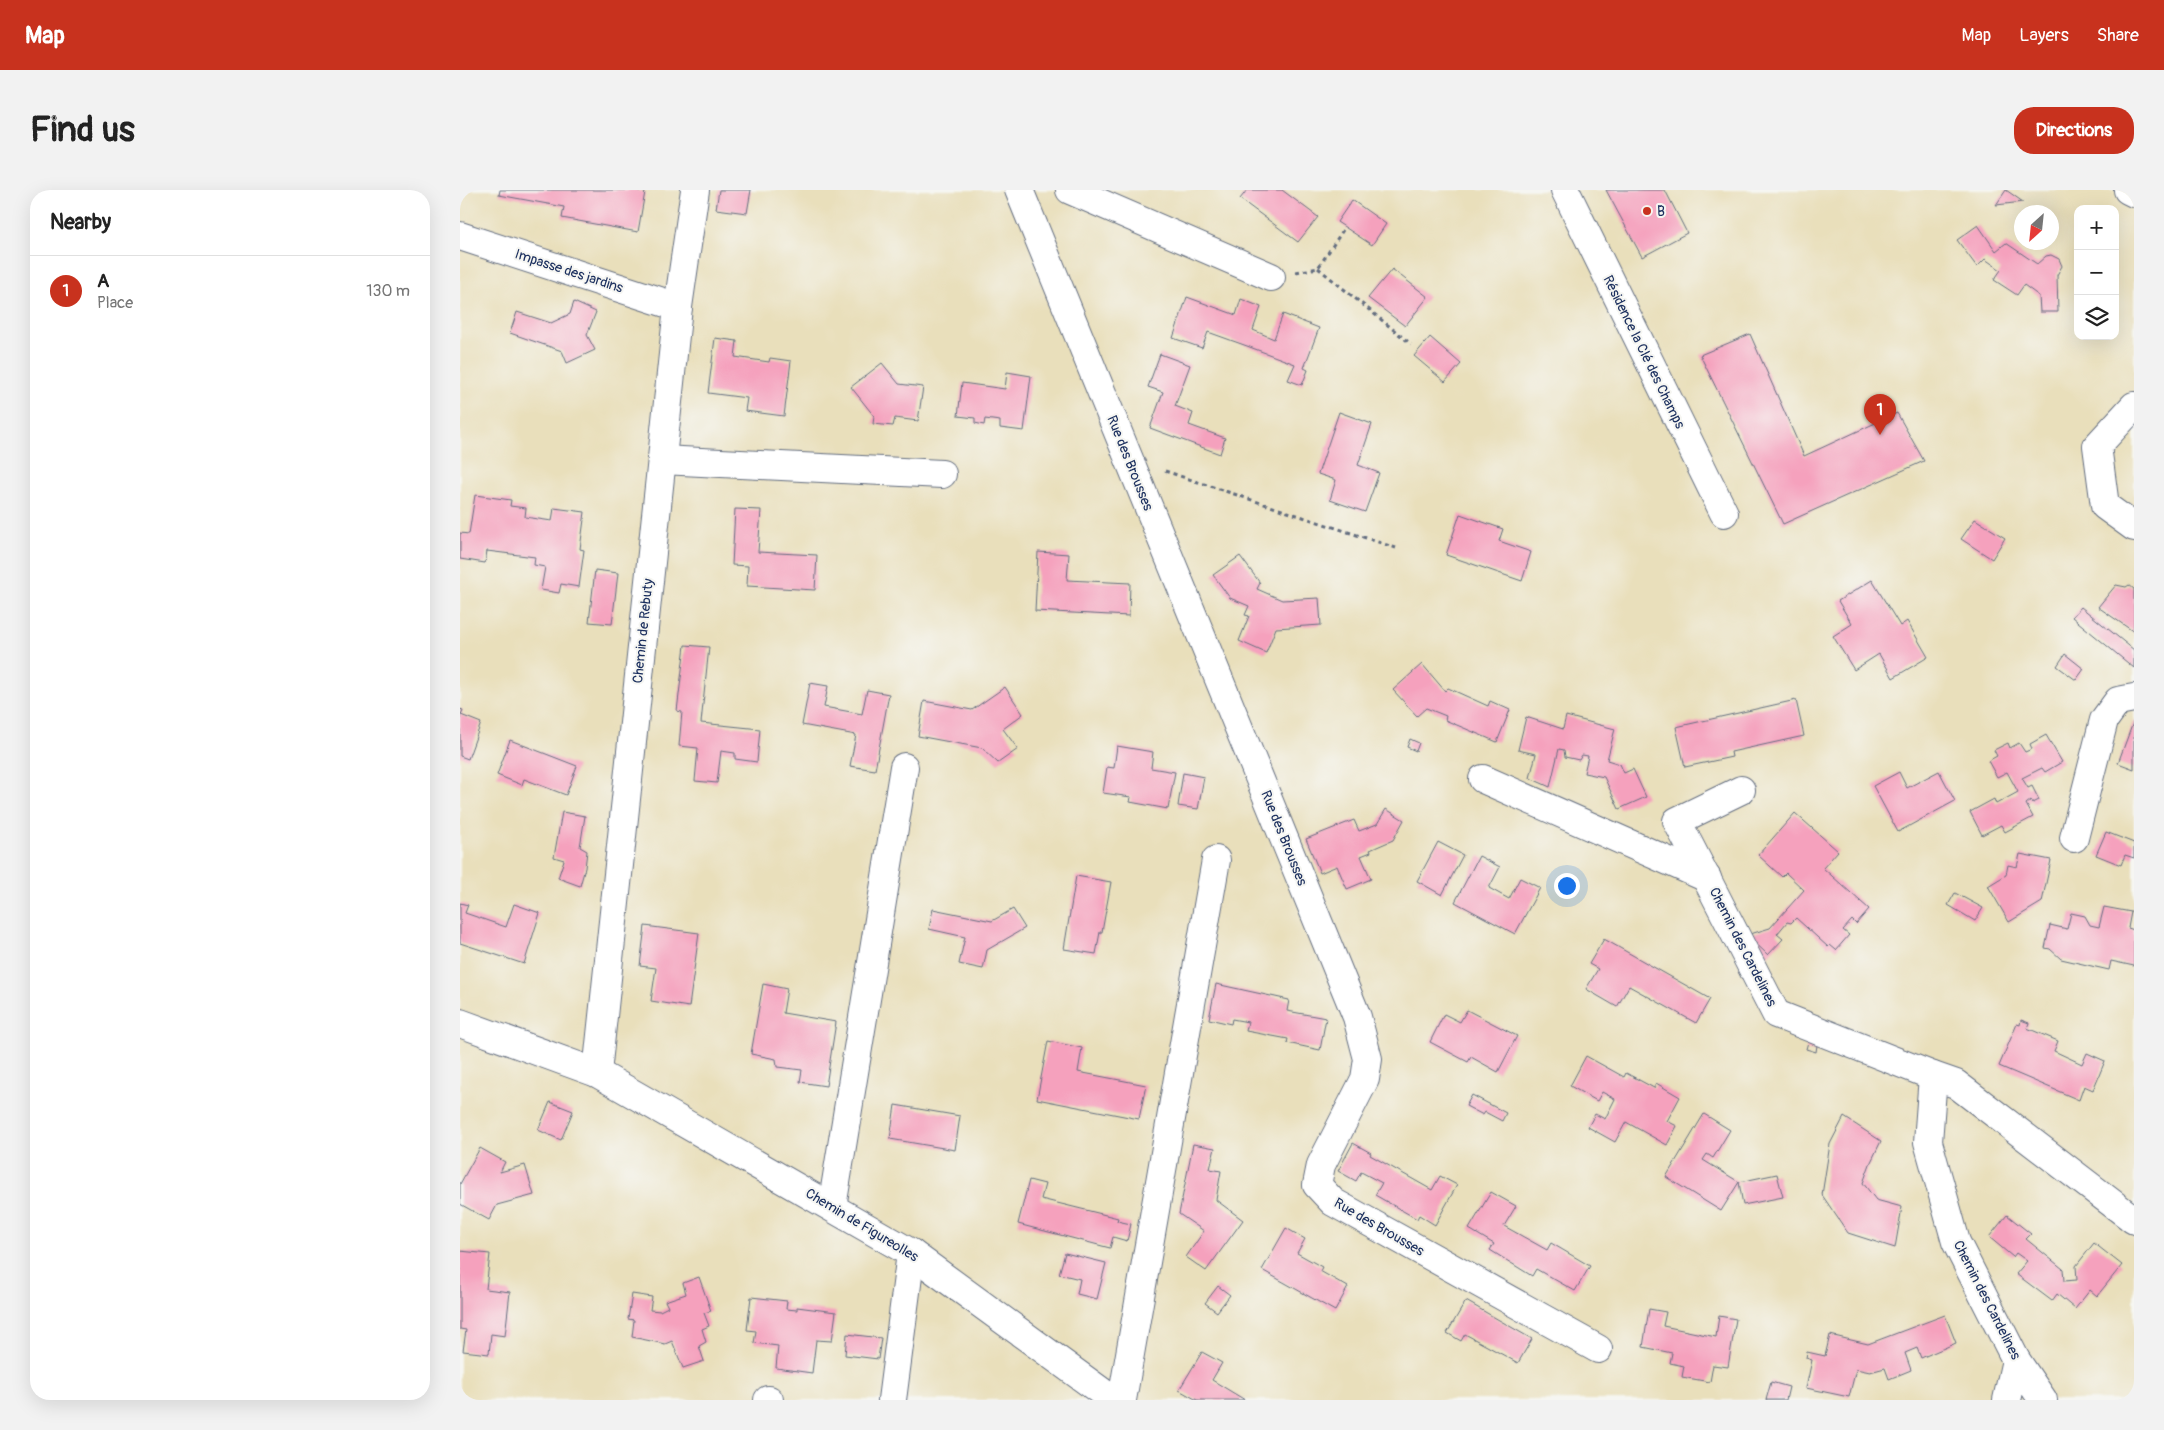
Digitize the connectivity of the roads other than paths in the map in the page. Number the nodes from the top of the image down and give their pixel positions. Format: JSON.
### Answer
{"nodes":[{"id":1,"x":695,"y":190,"type":"edge"},
{"id":2,"x":1019,"y":190,"type":"edge"},
{"id":3,"x":1070,"y":190,"type":"edge"},
{"id":4,"x":1565,"y":190,"type":"edge"},
{"id":5,"x":2128,"y":190,"type":"edge"},
{"id":6,"x":2134,"y":193,"type":"edge"},
{"id":7,"x":460,"y":236,"type":"edge"},
{"id":8,"x":1271,"y":277,"type":"road end"},
{"id":9,"x":678,"y":307,"type":"junction"},
{"id":10,"x":2134,"y":406,"type":"edge"},
{"id":11,"x":662,"y":460,"type":"junction"},
{"id":12,"x":942,"y":474,"type":"dead end"},
{"id":13,"x":1724,"y":513,"type":"dead end"},
{"id":14,"x":2134,"y":527,"type":"edge"},
{"id":15,"x":2134,"y":698,"type":"edge"},
{"id":16,"x":904,"y":767,"type":"dead end"},
{"id":17,"x":1484,"y":779,"type":"dead end"},
{"id":18,"x":1741,"y":790,"type":"dead end"},
{"id":19,"x":2074,"y":838,"type":"dead end"},
{"id":20,"x":1216,"y":860,"type":"dead end"},
{"id":21,"x":1707,"y":878,"type":"junction"},
{"id":22,"x":460,"y":1023,"type":"edge"},
{"id":23,"x":596,"y":1073,"type":"junction"},
{"id":24,"x":1933,"y":1076,"type":"junction"},
{"id":25,"x":832,"y":1208,"type":"junction"},
{"id":26,"x":2134,"y":1220,"type":"edge"},
{"id":27,"x":911,"y":1253,"type":"junction"},
{"id":28,"x":1598,"y":1349,"type":"dead end"},
{"id":29,"x":2016,"y":1360,"type":"junction"},
{"id":30,"x":892,"y":1400,"type":"edge"},
{"id":31,"x":1113,"y":1400,"type":"edge"},
{"id":32,"x":1122,"y":1400,"type":"edge"},
{"id":33,"x":2007,"y":1400,"type":"edge"},
{"id":34,"x":2043,"y":1400,"type":"edge"}],
"edges":[{"from":1,"to":9,"type":"street","name":"Chemin de Rebuty"},
{"from":2,"to":28,"type":"street","name":"Rue des Brousses"},
{"from":3,"to":8,"type":"street"},
{"from":4,"to":13,"type":"street","name":"Résidence la Clé des Champs"},
{"from":5,"to":6,"type":"street"},
{"from":7,"to":9,"type":"street","name":"Impasse des jardins"},
{"from":9,"to":11,"type":"street","name":"Chemin de Rebuty"},
{"from":10,"to":14,"type":"street"},
{"from":11,"to":12,"type":"street"},
{"from":11,"to":23,"type":"street","name":"Chemin de Rebuty"},
{"from":15,"to":19,"type":"street"},
{"from":16,"to":25,"type":"street"},
{"from":17,"to":21,"type":"street"},
{"from":18,"to":21,"type":"street","name":"Chemin des Cardelines"},
{"from":20,"to":32,"type":"street"},
{"from":21,"to":24,"type":"street","name":"Chemin des Cardelines"},
{"from":22,"to":23,"type":"street","name":"Chemin de Figureolles"},
{"from":23,"to":25,"type":"street","name":"Chemin de Figureolles"},
{"from":24,"to":26,"type":"street","name":"Chemin des Cardelines"},
{"from":24,"to":29,"type":"street","name":"Chemin des Cardelines"},
{"from":25,"to":27,"type":"street","name":"Chemin de Figureolles"},
{"from":27,"to":30,"type":"street"},
{"from":27,"to":31,"type":"street","name":"Chemin de Figureolles"},
{"from":29,"to":33,"type":"street"},
{"from":29,"to":34,"type":"street","name":"Chemin des Cardelines"}]}
